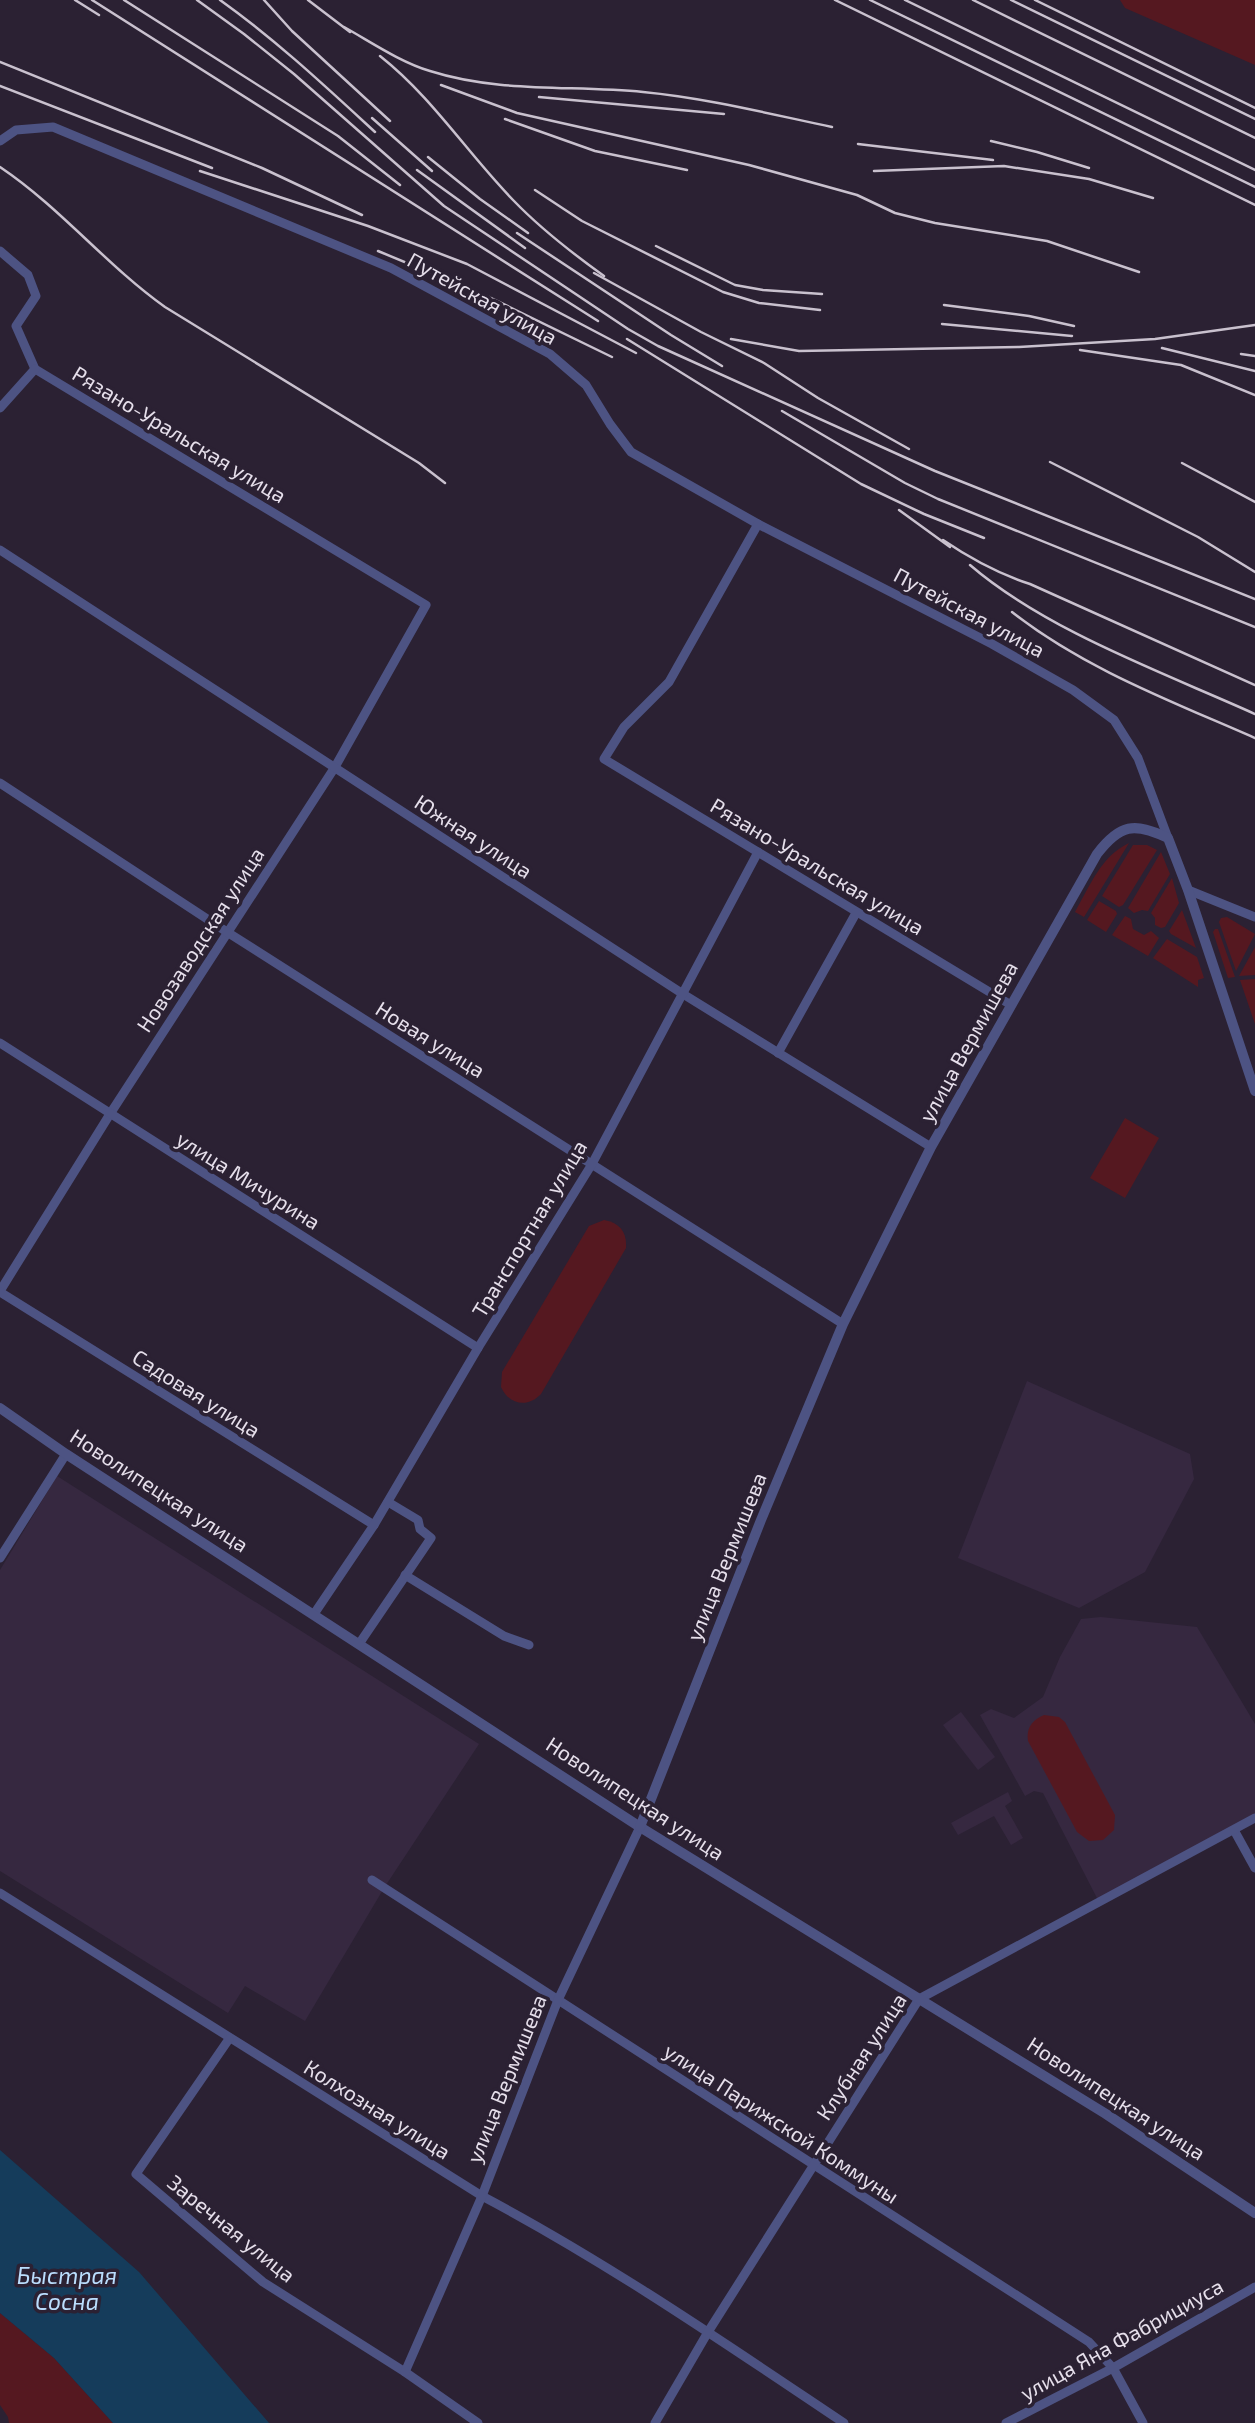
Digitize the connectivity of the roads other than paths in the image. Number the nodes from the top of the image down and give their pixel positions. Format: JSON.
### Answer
{"nodes":[{"id":1,"x":0,"y":141,"type":"edge"},
{"id":2,"x":0,"y":251,"type":"edge"},
{"id":3,"x":35,"y":369,"type":"junction"},
{"id":4,"x":0,"y":408,"type":"edge"},
{"id":5,"x":758,"y":524,"type":"junction"},
{"id":6,"x":0,"y":550,"type":"edge"},
{"id":7,"x":426,"y":605,"type":"joint"},
{"id":8,"x":335,"y":767,"type":"junction"},
{"id":9,"x":0,"y":783,"type":"edge"},
{"id":10,"x":1168,"y":838,"type":"junction"},
{"id":11,"x":758,"y":852,"type":"junction"},
{"id":12,"x":1188,"y":890,"type":"junction"},
{"id":13,"x":856,"y":913,"type":"junction"},
{"id":14,"x":1255,"y":917,"type":"edge"},
{"id":15,"x":227,"y":932,"type":"junction"},
{"id":16,"x":683,"y":994,"type":"junction"},
{"id":17,"x":1011,"y":1005,"type":"junction"},
{"id":18,"x":0,"y":1043,"type":"edge"},
{"id":19,"x":778,"y":1053,"type":"junction"},
{"id":20,"x":1255,"y":1091,"type":"edge"},
{"id":21,"x":110,"y":1114,"type":"junction"},
{"id":22,"x":931,"y":1147,"type":"junction"},
{"id":23,"x":592,"y":1164,"type":"junction"},
{"id":24,"x":0,"y":1292,"type":"edge"},
{"id":25,"x":843,"y":1324,"type":"junction"},
{"id":26,"x":478,"y":1348,"type":"junction"},
{"id":27,"x":0,"y":1408,"type":"edge"},
{"id":28,"x":66,"y":1454,"type":"junction"},
{"id":29,"x":388,"y":1502,"type":"junction"},
{"id":30,"x":374,"y":1525,"type":"junction"},
{"id":31,"x":0,"y":1558,"type":"edge"},
{"id":32,"x":405,"y":1575,"type":"junction"},
{"id":33,"x":314,"y":1614,"type":"junction"},
{"id":34,"x":359,"y":1644,"type":"junction"},
{"id":35,"x":529,"y":1645,"type":"dead end"},
{"id":36,"x":1255,"y":1818,"type":"edge"},
{"id":37,"x":640,"y":1827,"type":"junction"},
{"id":38,"x":1234,"y":1830,"type":"junction"},
{"id":39,"x":1255,"y":1868,"type":"edge"},
{"id":40,"x":372,"y":1880,"type":"dead end"},
{"id":41,"x":0,"y":1893,"type":"edge"},
{"id":42,"x":919,"y":1998,"type":"junction"},
{"id":43,"x":558,"y":2000,"type":"junction"},
{"id":44,"x":229,"y":2039,"type":"junction"},
{"id":45,"x":813,"y":2165,"type":"junction"},
{"id":46,"x":482,"y":2196,"type":"junction"},
{"id":47,"x":1255,"y":2213,"type":"edge"},
{"id":48,"x":1255,"y":2287,"type":"edge"},
{"id":49,"x":708,"y":2332,"type":"junction"},
{"id":50,"x":1113,"y":2368,"type":"junction"},
{"id":51,"x":405,"y":2372,"type":"junction"},
{"id":52,"x":478,"y":2423,"type":"edge"},
{"id":53,"x":655,"y":2423,"type":"edge"},
{"id":54,"x":844,"y":2423,"type":"edge"},
{"id":55,"x":1006,"y":2423,"type":"edge"},
{"id":56,"x":1143,"y":2423,"type":"edge"}],
"edges":[{"from":1,"to":5,"type":"street","name":"Путейская улица"},
{"from":2,"to":3,"type":"street"},
{"from":3,"to":4,"type":"street"},
{"from":3,"to":7,"type":"street","name":"Рязано-Уральская улица"},
{"from":5,"to":10,"type":"street","name":"Путейская улица"},
{"from":5,"to":11,"type":"street","name":"Рязано-Уральская улица"},
{"from":6,"to":8,"type":"street","name":"Южная улица"},
{"from":7,"to":8,"type":"street","name":"Новозаводская улица"},
{"from":8,"to":15,"type":"street","name":"Новозаводская улица"},
{"from":8,"to":16,"type":"street","name":"Южная улица"},
{"from":9,"to":15,"type":"street","name":"Новая улица"},
{"from":10,"to":12,"type":"street"},
{"from":10,"to":17,"type":"street","name":"улица Вермишева"},
{"from":11,"to":13,"type":"street","name":"Рязано-Уральская улица"},
{"from":11,"to":16,"type":"street","name":"Транспортная улица"},
{"from":12,"to":14,"type":"street"},
{"from":12,"to":20,"type":"street"},
{"from":13,"to":17,"type":"street","name":"Рязано-Уральская улица"},
{"from":13,"to":19,"type":"street"},
{"from":15,"to":21,"type":"street","name":"Новозаводская улица"},
{"from":15,"to":23,"type":"street","name":"Новая улица"},
{"from":16,"to":19,"type":"street","name":"Южная улица"},
{"from":16,"to":23,"type":"street","name":"Транспортная улица"},
{"from":17,"to":22,"type":"street","name":"улица Вермишева"},
{"from":18,"to":21,"type":"street","name":"улица Мичурина"},
{"from":19,"to":22,"type":"street","name":"Южная улица"},
{"from":21,"to":24,"type":"street","name":"Новозаводская улица"},
{"from":21,"to":26,"type":"street","name":"улица Мичурина"},
{"from":22,"to":25,"type":"street","name":"улица Вермишева"},
{"from":23,"to":25,"type":"street","name":"Новая улица"},
{"from":23,"to":26,"type":"street","name":"Транспортная улица"},
{"from":24,"to":30,"type":"street","name":"Садовая улица"},
{"from":25,"to":37,"type":"street","name":"улица Вермишева"},
{"from":26,"to":29,"type":"street","name":"Транспортная улица"},
{"from":27,"to":28,"type":"street","name":"Новолипецкая улица"},
{"from":28,"to":31,"type":"street"},
{"from":28,"to":33,"type":"street","name":"Новолипецкая улица"},
{"from":29,"to":30,"type":"street","name":"Транспортная улица"},
{"from":29,"to":32,"type":"street"},
{"from":30,"to":33,"type":"street","name":"Транспортная улица"},
{"from":32,"to":34,"type":"street"},
{"from":32,"to":35,"type":"street"},
{"from":33,"to":34,"type":"street","name":"Новолипецкая улица"},
{"from":34,"to":37,"type":"street","name":"Новолипецкая улица"},
{"from":36,"to":38,"type":"street","name":"Клубная улица"},
{"from":37,"to":42,"type":"street","name":"Новолипецкая улица"},
{"from":37,"to":43,"type":"street","name":"улица Вермишева"},
{"from":38,"to":39,"type":"street"},
{"from":38,"to":42,"type":"street","name":"Клубная улица"},
{"from":40,"to":43,"type":"street","name":"улица Парижской Коммуны"},
{"from":41,"to":44,"type":"street","name":"Колхозная улица"},
{"from":42,"to":45,"type":"street","name":"Клубная улица"},
{"from":42,"to":47,"type":"street","name":"Новолипецкая улица"},
{"from":43,"to":45,"type":"street","name":"улица Парижской Коммуны"},
{"from":43,"to":46,"type":"street","name":"улица Вермишева"},
{"from":44,"to":46,"type":"street","name":"Колхозная улица"},
{"from":44,"to":51,"type":"street","name":"Заречная улица"},
{"from":45,"to":49,"type":"street","name":"Клубная улица"},
{"from":45,"to":50,"type":"street","name":"улица Парижской Коммуны"},
{"from":46,"to":49,"type":"street","name":"Колхозная улица"},
{"from":46,"to":51,"type":"street","name":"улица Вермишева"},
{"from":48,"to":50,"type":"street","name":"улица Яна Фабрициуса"},
{"from":49,"to":53,"type":"street","name":"Клубная улица"},
{"from":49,"to":54,"type":"street","name":"Колхозная улица"},
{"from":50,"to":55,"type":"street","name":"улица Яна Фабрициуса"},
{"from":50,"to":56,"type":"street","name":"улица Парижской Коммуны"},
{"from":51,"to":52,"type":"street","name":"Заречная улица"}]}
